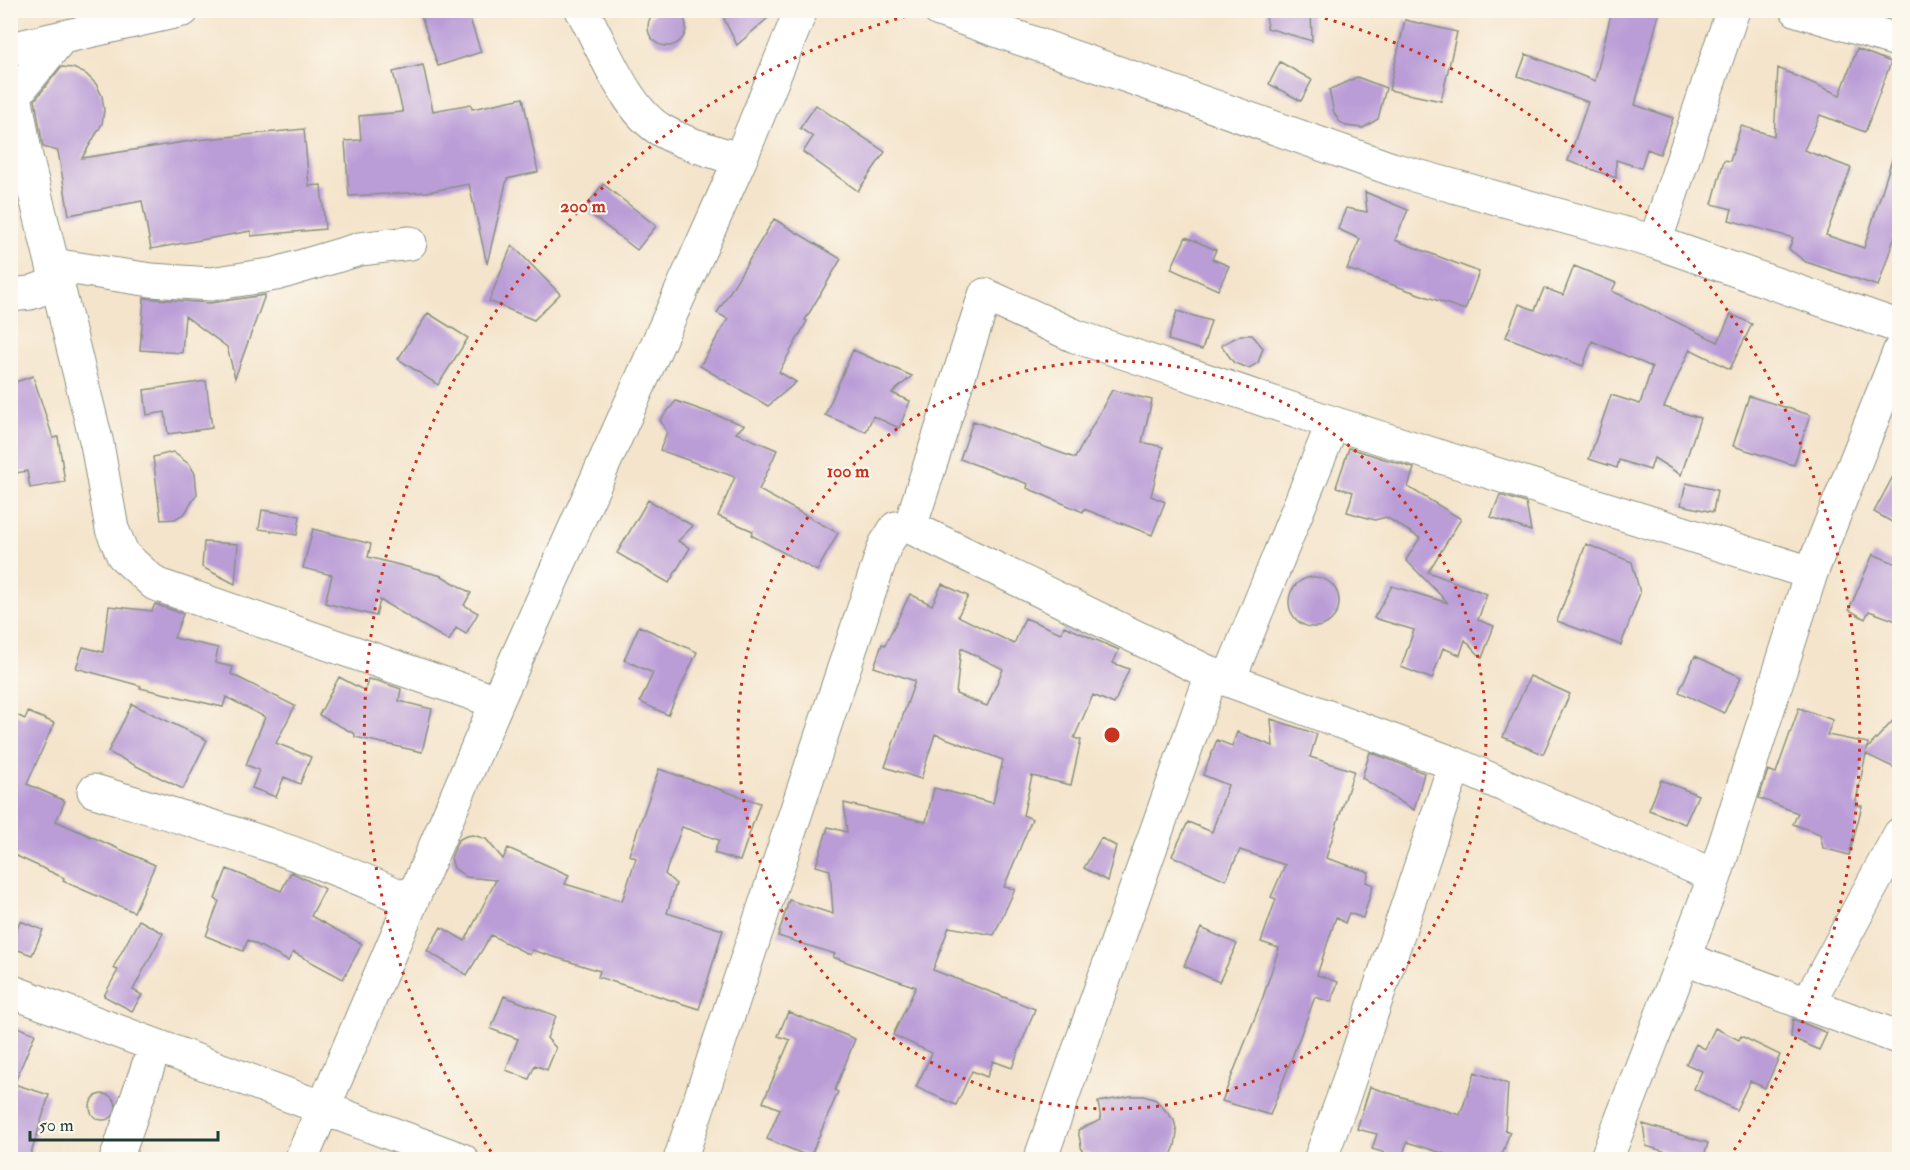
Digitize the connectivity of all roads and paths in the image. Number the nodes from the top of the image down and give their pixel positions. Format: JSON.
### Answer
{"nodes":[{"id":1,"x":183,"y":10,"type":"edge"},
{"id":2,"x":582,"y":10,"type":"edge"},
{"id":3,"x":801,"y":10,"type":"edge"},
{"id":4,"x":939,"y":10,"type":"edge"},
{"id":5,"x":1733,"y":10,"type":"edge"},
{"id":6,"x":1797,"y":10,"type":"edge"},
{"id":7,"x":61,"y":38,"type":"junction"},
{"id":8,"x":1899,"y":41,"type":"edge"},
{"id":9,"x":10,"y":49,"type":"edge"},
{"id":10,"x":13,"y":92,"type":"edge"},
{"id":11,"x":740,"y":160,"type":"junction"},
{"id":12,"x":1654,"y":242,"type":"junction"},
{"id":13,"x":410,"y":243,"type":"dead end"},
{"id":14,"x":55,"y":274,"type":"junction"},
{"id":15,"x":10,"y":295,"type":"edge"},
{"id":16,"x":1899,"y":327,"type":"edge"},
{"id":17,"x":1899,"y":350,"type":"edge"},
{"id":18,"x":1333,"y":423,"type":"junction"},
{"id":19,"x":910,"y":527,"type":"junction"},
{"id":20,"x":1811,"y":573,"type":"junction"},
{"id":21,"x":1221,"y":676,"type":"junction"},
{"id":22,"x":497,"y":702,"type":"junction"},
{"id":23,"x":1455,"y":764,"type":"junction"},
{"id":24,"x":94,"y":791,"type":"dead end"},
{"id":25,"x":1899,"y":834,"type":"edge"},
{"id":26,"x":1715,"y":876,"type":"junction"},
{"id":27,"x":410,"y":901,"type":"junction"},
{"id":28,"x":1684,"y":959,"type":"junction"},
{"id":29,"x":10,"y":991,"type":"edge"},
{"id":30,"x":1807,"y":1005,"type":"junction"},
{"id":31,"x":1899,"y":1038,"type":"edge"},
{"id":32,"x":155,"y":1046,"type":"junction"},
{"id":33,"x":325,"y":1109,"type":"junction"},
{"id":34,"x":116,"y":1160,"type":"edge"},
{"id":35,"x":302,"y":1160,"type":"edge"},
{"id":36,"x":462,"y":1160,"type":"edge"},
{"id":37,"x":680,"y":1160,"type":"edge"},
{"id":38,"x":1040,"y":1160,"type":"edge"},
{"id":39,"x":1320,"y":1160,"type":"edge"},
{"id":40,"x":1606,"y":1160,"type":"edge"}],
"edges":[{"from":1,"to":7,"type":"street"},
{"from":2,"to":11,"type":"street"},
{"from":3,"to":11,"type":"street"},
{"from":4,"to":12,"type":"street"},
{"from":5,"to":12,"type":"street"},
{"from":6,"to":8,"type":"street"},
{"from":7,"to":9,"type":"street"},
{"from":7,"to":10,"type":"street"},
{"from":10,"to":14,"type":"street"},
{"from":11,"to":22,"type":"street"},
{"from":12,"to":16,"type":"street"},
{"from":13,"to":14,"type":"street"},
{"from":14,"to":15,"type":"street"},
{"from":14,"to":22,"type":"street"},
{"from":17,"to":20,"type":"street"},
{"from":18,"to":19,"type":"street"},
{"from":18,"to":20,"type":"street"},
{"from":18,"to":21,"type":"street"},
{"from":19,"to":21,"type":"street"},
{"from":19,"to":37,"type":"street"},
{"from":20,"to":26,"type":"street"},
{"from":21,"to":23,"type":"street"},
{"from":21,"to":38,"type":"street"},
{"from":22,"to":27,"type":"street"},
{"from":23,"to":26,"type":"street"},
{"from":23,"to":39,"type":"street"},
{"from":24,"to":27,"type":"street"},
{"from":25,"to":30,"type":"street"},
{"from":26,"to":28,"type":"street"},
{"from":27,"to":33,"type":"street"},
{"from":28,"to":30,"type":"street"},
{"from":28,"to":40,"type":"street"},
{"from":29,"to":32,"type":"street"},
{"from":30,"to":31,"type":"street"},
{"from":32,"to":33,"type":"street"},
{"from":32,"to":34,"type":"street"},
{"from":33,"to":35,"type":"street"},
{"from":33,"to":36,"type":"street"}]}
